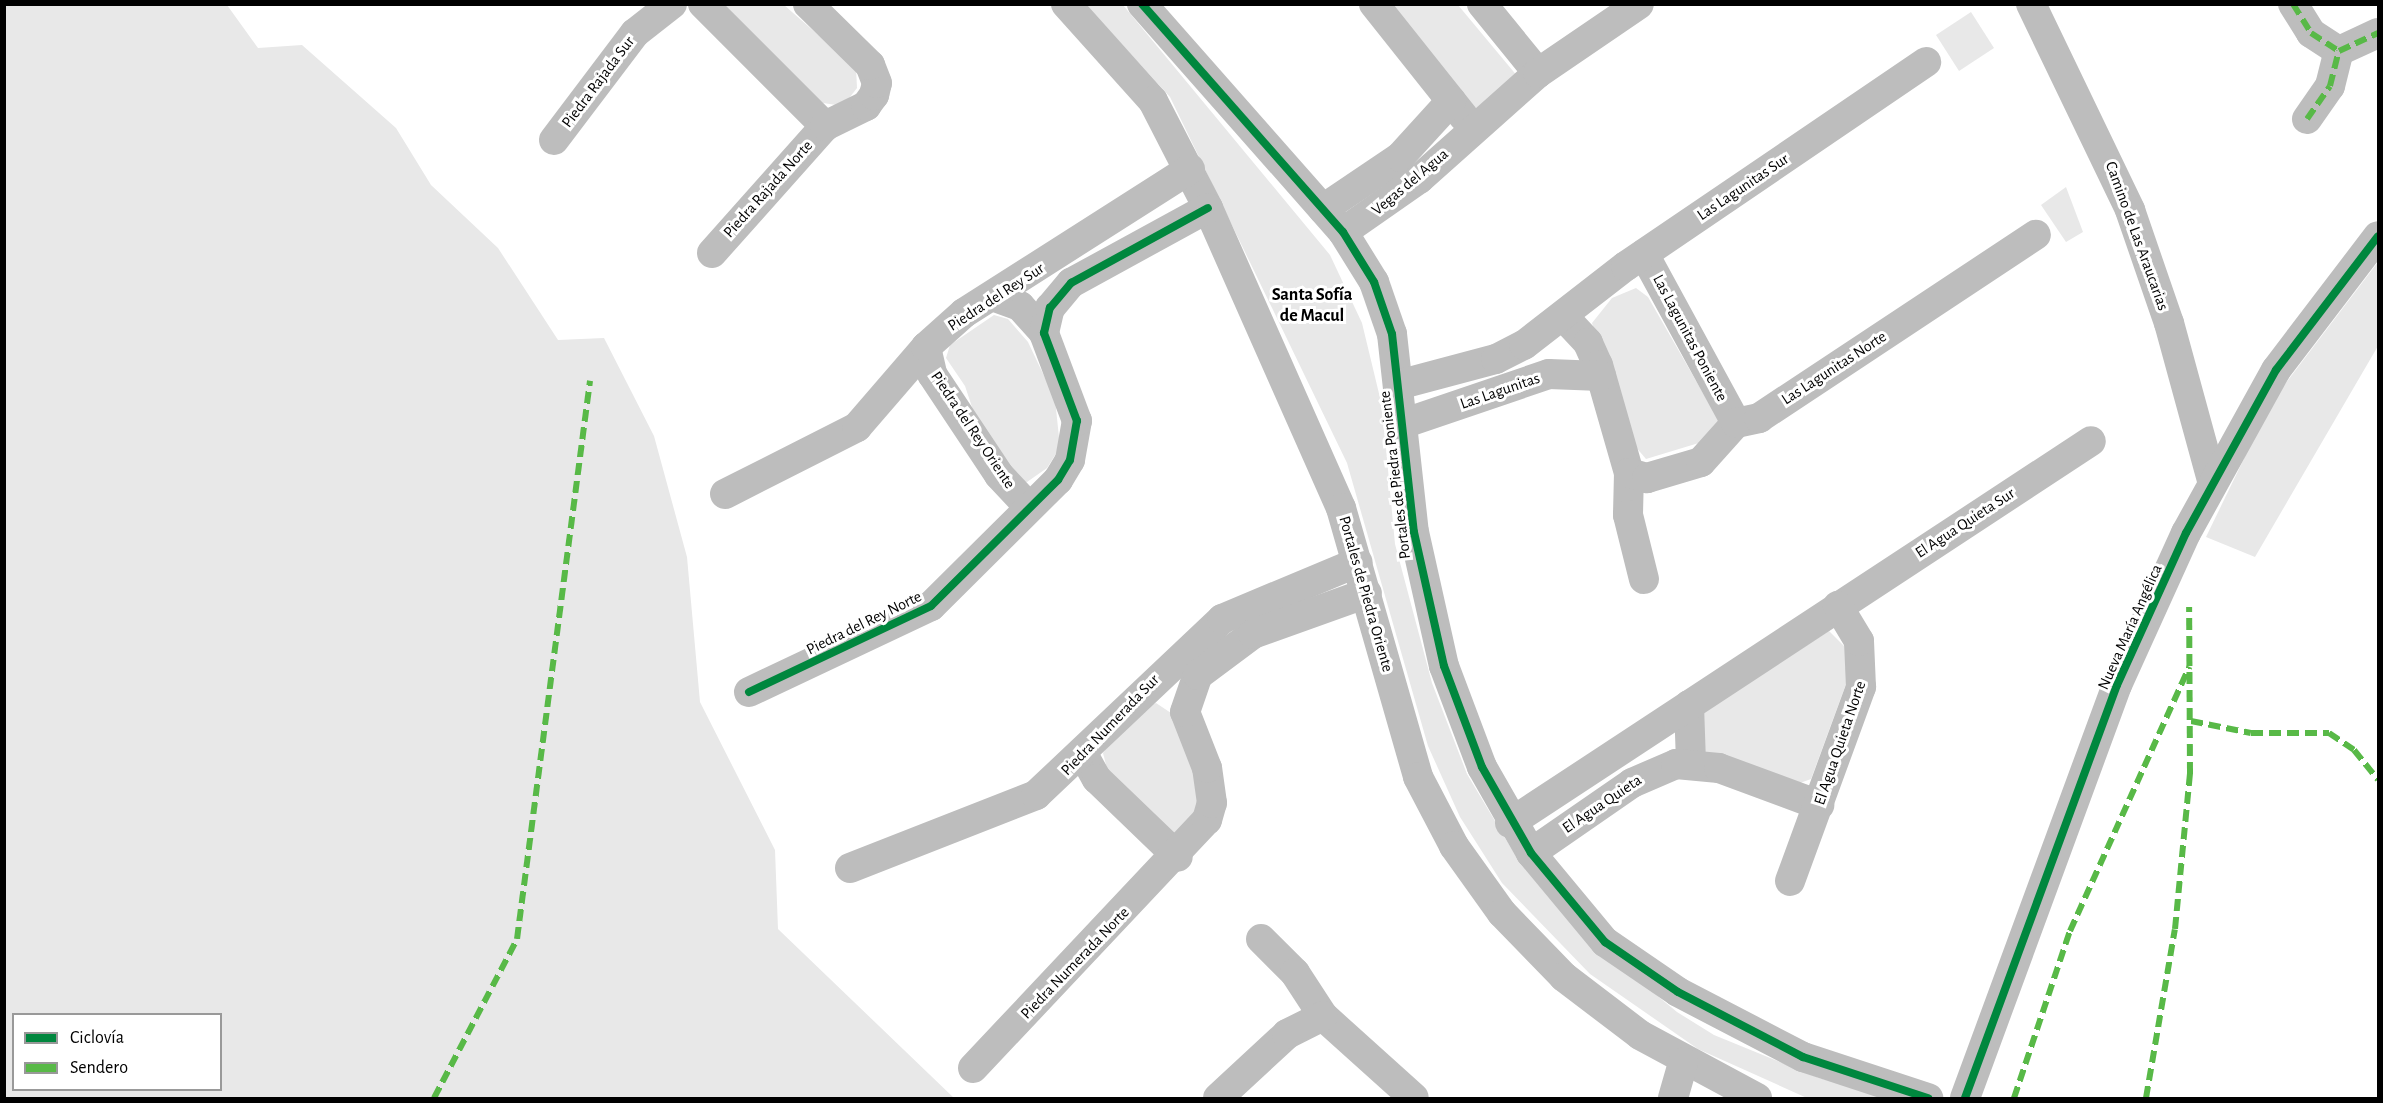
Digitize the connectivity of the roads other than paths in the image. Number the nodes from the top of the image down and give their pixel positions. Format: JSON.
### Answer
{"nodes":[{"id":1,"x":672,"y":4,"type":"edge"},
{"id":2,"x":703,"y":4,"type":"edge"},
{"id":3,"x":808,"y":4,"type":"edge"},
{"id":4,"x":1066,"y":4,"type":"edge"},
{"id":5,"x":1142,"y":4,"type":"edge"},
{"id":6,"x":1374,"y":4,"type":"edge"},
{"id":7,"x":1482,"y":4,"type":"edge"},
{"id":8,"x":1639,"y":4,"type":"edge"},
{"id":9,"x":2031,"y":4,"type":"edge"},
{"id":10,"x":2293,"y":4,"type":"edge"},
{"id":11,"x":2379,"y":33,"type":"edge"},
{"id":12,"x":2339,"y":51,"type":"junction"},
{"id":13,"x":1926,"y":62,"type":"dead end"},
{"id":14,"x":1538,"y":73,"type":"junction"},
{"id":15,"x":1450,"y":101,"type":"junction"},
{"id":16,"x":2307,"y":119,"type":"dead end"},
{"id":17,"x":825,"y":126,"type":"junction"},
{"id":18,"x":1472,"y":127,"type":"junction"},
{"id":19,"x":554,"y":140,"type":"dead end"},
{"id":20,"x":1190,"y":169,"type":"junction"},
{"id":21,"x":1208,"y":207,"type":"junction"},
{"id":22,"x":1323,"y":209,"type":"junction"},
{"id":23,"x":1343,"y":232,"type":"junction"},
{"id":24,"x":2036,"y":235,"type":"dead end"},
{"id":25,"x":2379,"y":237,"type":"edge"},
{"id":26,"x":712,"y":252,"type":"dead end"},
{"id":27,"x":1644,"y":254,"type":"junction"},
{"id":28,"x":992,"y":296,"type":"junction"},
{"id":29,"x":1563,"y":317,"type":"junction"},
{"id":30,"x":1044,"y":333,"type":"junction"},
{"id":31,"x":926,"y":348,"type":"junction"},
{"id":32,"x":1601,"y":376,"type":"junction"},
{"id":33,"x":1398,"y":385,"type":"junction"},
{"id":34,"x":1736,"y":423,"type":"junction"},
{"id":35,"x":1402,"y":424,"type":"junction"},
{"id":36,"x":2091,"y":441,"type":"dead end"},
{"id":37,"x":1629,"y":473,"type":"junction"},
{"id":38,"x":2212,"y":480,"type":"junction"},
{"id":39,"x":725,"y":494,"type":"dead end"},
{"id":40,"x":1029,"y":507,"type":"junction"},
{"id":41,"x":1358,"y":562,"type":"junction"},
{"id":42,"x":1644,"y":579,"type":"dead end"},
{"id":43,"x":1367,"y":593,"type":"junction"},
{"id":44,"x":1838,"y":606,"type":"junction"},
{"id":45,"x":749,"y":693,"type":"dead end"},
{"id":46,"x":1135,"y":699,"type":"junction"},
{"id":47,"x":1689,"y":705,"type":"junction"},
{"id":48,"x":1185,"y":712,"type":"junction"},
{"id":49,"x":1084,"y":756,"type":"junction"},
{"id":50,"x":1691,"y":763,"type":"junction"},
{"id":51,"x":1819,"y":806,"type":"junction"},
{"id":52,"x":1510,"y":823,"type":"junction"},
{"id":53,"x":1531,"y":853,"type":"junction"},
{"id":54,"x":1178,"y":857,"type":"junction"},
{"id":55,"x":850,"y":868,"type":"dead end"},
{"id":56,"x":1790,"y":881,"type":"dead end"},
{"id":57,"x":1262,"y":939,"type":"dead end"},
{"id":58,"x":1323,"y":1016,"type":"junction"},
{"id":59,"x":1683,"y":1062,"type":"junction"},
{"id":60,"x":973,"y":1068,"type":"dead end"},
{"id":61,"x":1716,"y":1090,"type":"edge"},
{"id":62,"x":1218,"y":1098,"type":"edge"},
{"id":63,"x":1414,"y":1098,"type":"edge"},
{"id":64,"x":1673,"y":1098,"type":"edge"},
{"id":65,"x":1757,"y":1098,"type":"edge"},
{"id":66,"x":1929,"y":1098,"type":"edge"},
{"id":67,"x":1965,"y":1098,"type":"edge"}],
"edges":[{"from":1,"to":19,"type":"street","name":"Piedra Rajada Sur"},
{"from":2,"to":17,"type":"street"},
{"from":3,"to":17,"type":"street"},
{"from":4,"to":20,"type":"street","name":"Portales de Piedra Oriente"},
{"from":5,"to":22,"type":"street","name":"Portales de Piedra Poniente"},
{"from":6,"to":15,"type":"street"},
{"from":7,"to":14,"type":"street"},
{"from":8,"to":14,"type":"street","name":"Vegas del Agua"},
{"from":9,"to":38,"type":"street","name":"Camino de Las Araucarias"},
{"from":10,"to":12,"type":"street"},
{"from":11,"to":12,"type":"street"},
{"from":12,"to":16,"type":"street"},
{"from":13,"to":27,"type":"street","name":"Las Lagunitas Sur"},
{"from":14,"to":18,"type":"street","name":"Vegas del Agua"},
{"from":15,"to":18,"type":"street"},
{"from":15,"to":22,"type":"street","name":"Vegas del Agua"},
{"from":17,"to":26,"type":"street","name":"Piedra Rajada Norte"},
{"from":18,"to":23,"type":"street","name":"Vegas del Agua"},
{"from":20,"to":21,"type":"street","name":"Portales de Piedra Oriente"},
{"from":20,"to":28,"type":"street","name":"Piedra del Rey Sur"},
{"from":21,"to":30,"type":"street"},
{"from":21,"to":41,"type":"street","name":"Portales de Piedra Oriente"},
{"from":22,"to":23,"type":"street","name":"Portales de Piedra Poniente"},
{"from":23,"to":33,"type":"street","name":"Portales de Piedra Poniente"},
{"from":24,"to":34,"type":"street","name":"Las Lagunitas Norte"},
{"from":25,"to":38,"type":"street","name":"Nueva María Angélica"},
{"from":27,"to":29,"type":"street","name":"Las Lagunitas Sur"},
{"from":27,"to":34,"type":"street","name":"Las Lagunitas Poniente"},
{"from":28,"to":30,"type":"street","name":"Piedra del Rey Norte"},
{"from":28,"to":31,"type":"street","name":"Piedra del Rey Sur"},
{"from":29,"to":32,"type":"street"},
{"from":29,"to":33,"type":"street","name":"Las Lagunitas"},
{"from":30,"to":40,"type":"street","name":"Piedra del Rey Norte"},
{"from":31,"to":39,"type":"street","name":"Piedra del Rey Sur"},
{"from":31,"to":40,"type":"street","name":"Piedra del Rey Oriente"},
{"from":32,"to":35,"type":"street","name":"Las Lagunitas"},
{"from":32,"to":37,"type":"street"},
{"from":33,"to":35,"type":"street","name":"Portales de Piedra Poniente"},
{"from":34,"to":37,"type":"street"},
{"from":35,"to":52,"type":"street","name":"Portales de Piedra Poniente"},
{"from":36,"to":44,"type":"street","name":"El Agua Quieta Sur"},
{"from":37,"to":42,"type":"street"},
{"from":38,"to":67,"type":"street","name":"Nueva María Angélica"},
{"from":40,"to":45,"type":"street","name":"Piedra del Rey Norte"},
{"from":41,"to":43,"type":"street","name":"Portales de Piedra Oriente"},
{"from":41,"to":46,"type":"street","name":"Piedra Numerada Sur"},
{"from":43,"to":48,"type":"street"},
{"from":43,"to":59,"type":"street","name":"Portales de Piedra Oriente"},
{"from":44,"to":47,"type":"street","name":"El Agua Quieta"},
{"from":44,"to":51,"type":"street","name":"El Agua Quieta Norte"},
{"from":46,"to":48,"type":"street"},
{"from":46,"to":49,"type":"street","name":"Piedra Numerada Sur"},
{"from":47,"to":50,"type":"street"},
{"from":47,"to":52,"type":"street","name":"El Agua Quieta"},
{"from":48,"to":54,"type":"street","name":"Piedra Numerada Norte"},
{"from":49,"to":54,"type":"street"},
{"from":49,"to":55,"type":"street","name":"Piedra Numerada Sur"},
{"from":50,"to":51,"type":"street"},
{"from":50,"to":53,"type":"street","name":"El Agua Quieta"},
{"from":51,"to":56,"type":"street","name":"El Agua Quieta Norte"},
{"from":52,"to":53,"type":"street","name":"Portales de Piedra Poniente"},
{"from":53,"to":66,"type":"street","name":"Portales de Piedra Poniente"},
{"from":54,"to":60,"type":"street","name":"Piedra Numerada Norte"},
{"from":57,"to":58,"type":"street"},
{"from":58,"to":62,"type":"street"},
{"from":58,"to":63,"type":"street"},
{"from":59,"to":61,"type":"street","name":"Portales de Piedra Oriente"},
{"from":59,"to":64,"type":"street"},
{"from":61,"to":65,"type":"street","name":"Portales de Piedra Oriente"}]}
